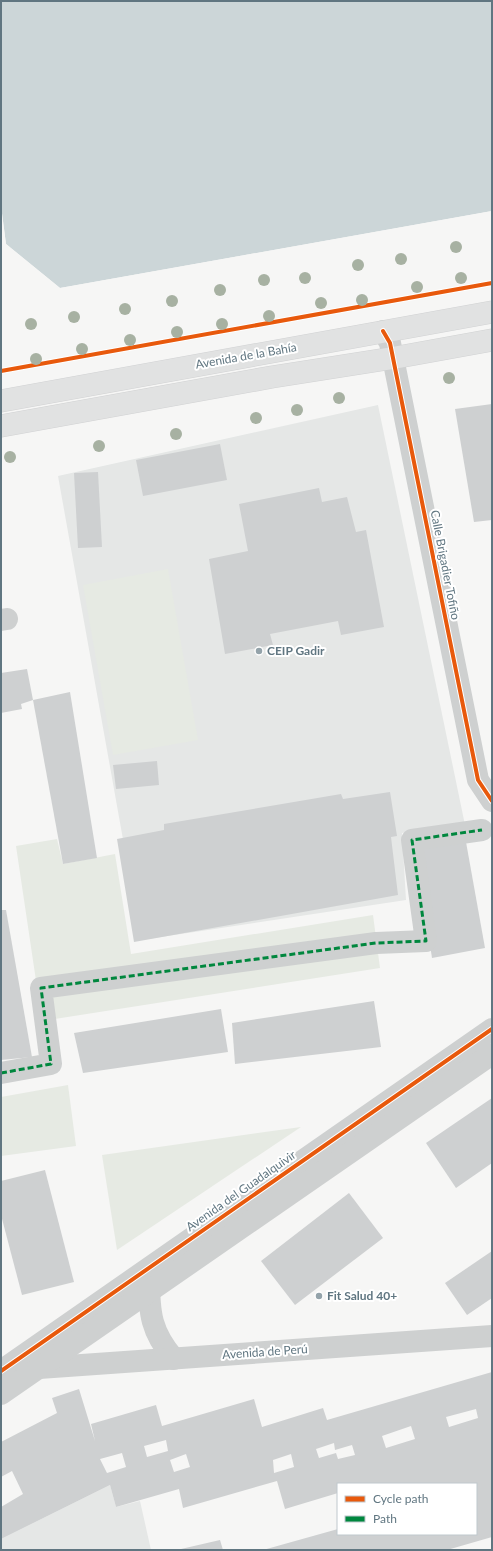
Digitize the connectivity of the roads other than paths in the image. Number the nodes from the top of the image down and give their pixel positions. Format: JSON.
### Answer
{"nodes":[{"id":1,"x":492,"y":312,"type":"edge"},
{"id":2,"x":383,"y":331,"type":"junction"},
{"id":3,"x":492,"y":340,"type":"edge"},
{"id":4,"x":393,"y":358,"type":"junction"},
{"id":5,"x":1,"y":401,"type":"edge"},
{"id":6,"x":1,"y":426,"type":"edge"},
{"id":7,"x":492,"y":801,"type":"edge"},
{"id":8,"x":482,"y":830,"type":"dead end"},
{"id":9,"x":492,"y":1028,"type":"edge"},
{"id":10,"x":492,"y":1054,"type":"edge"},
{"id":11,"x":1,"y":1072,"type":"edge"},
{"id":12,"x":148,"y":1268,"type":"junction"},
{"id":13,"x":149,"y":1291,"type":"junction"},
{"id":14,"x":492,"y":1336,"type":"edge"},
{"id":15,"x":174,"y":1359,"type":"junction"},
{"id":16,"x":38,"y":1368,"type":"junction"},
{"id":17,"x":1,"y":1371,"type":"edge"},
{"id":18,"x":1,"y":1394,"type":"edge"}],
"edges":[{"from":1,"to":2,"type":"main road","name":"Avenida de la Bahía"},
{"from":2,"to":4,"type":"street","name":"Calle Brigadier Tofiño"},
{"from":2,"to":5,"type":"main road","name":"Avenida de la Bahía"},
{"from":3,"to":4,"type":"main road","name":"Avenida de la Bahía"},
{"from":4,"to":6,"type":"main road","name":"Avenida de la Bahía"},
{"from":4,"to":7,"type":"street","name":"Calle Brigadier Tofiño"},
{"from":8,"to":11,"type":"street"},
{"from":9,"to":12,"type":"street","name":"Avenida del Guadalquivir"},
{"from":10,"to":13,"type":"street"},
{"from":12,"to":13,"type":"street"},
{"from":12,"to":17,"type":"street","name":"Avenida del Guadalquivir"},
{"from":13,"to":15,"type":"street"},
{"from":13,"to":16,"type":"street"},
{"from":14,"to":15,"type":"street","name":"Avenida de Perú"},
{"from":15,"to":16,"type":"street","name":"Avenida de Perú"},
{"from":16,"to":18,"type":"street"}]}
